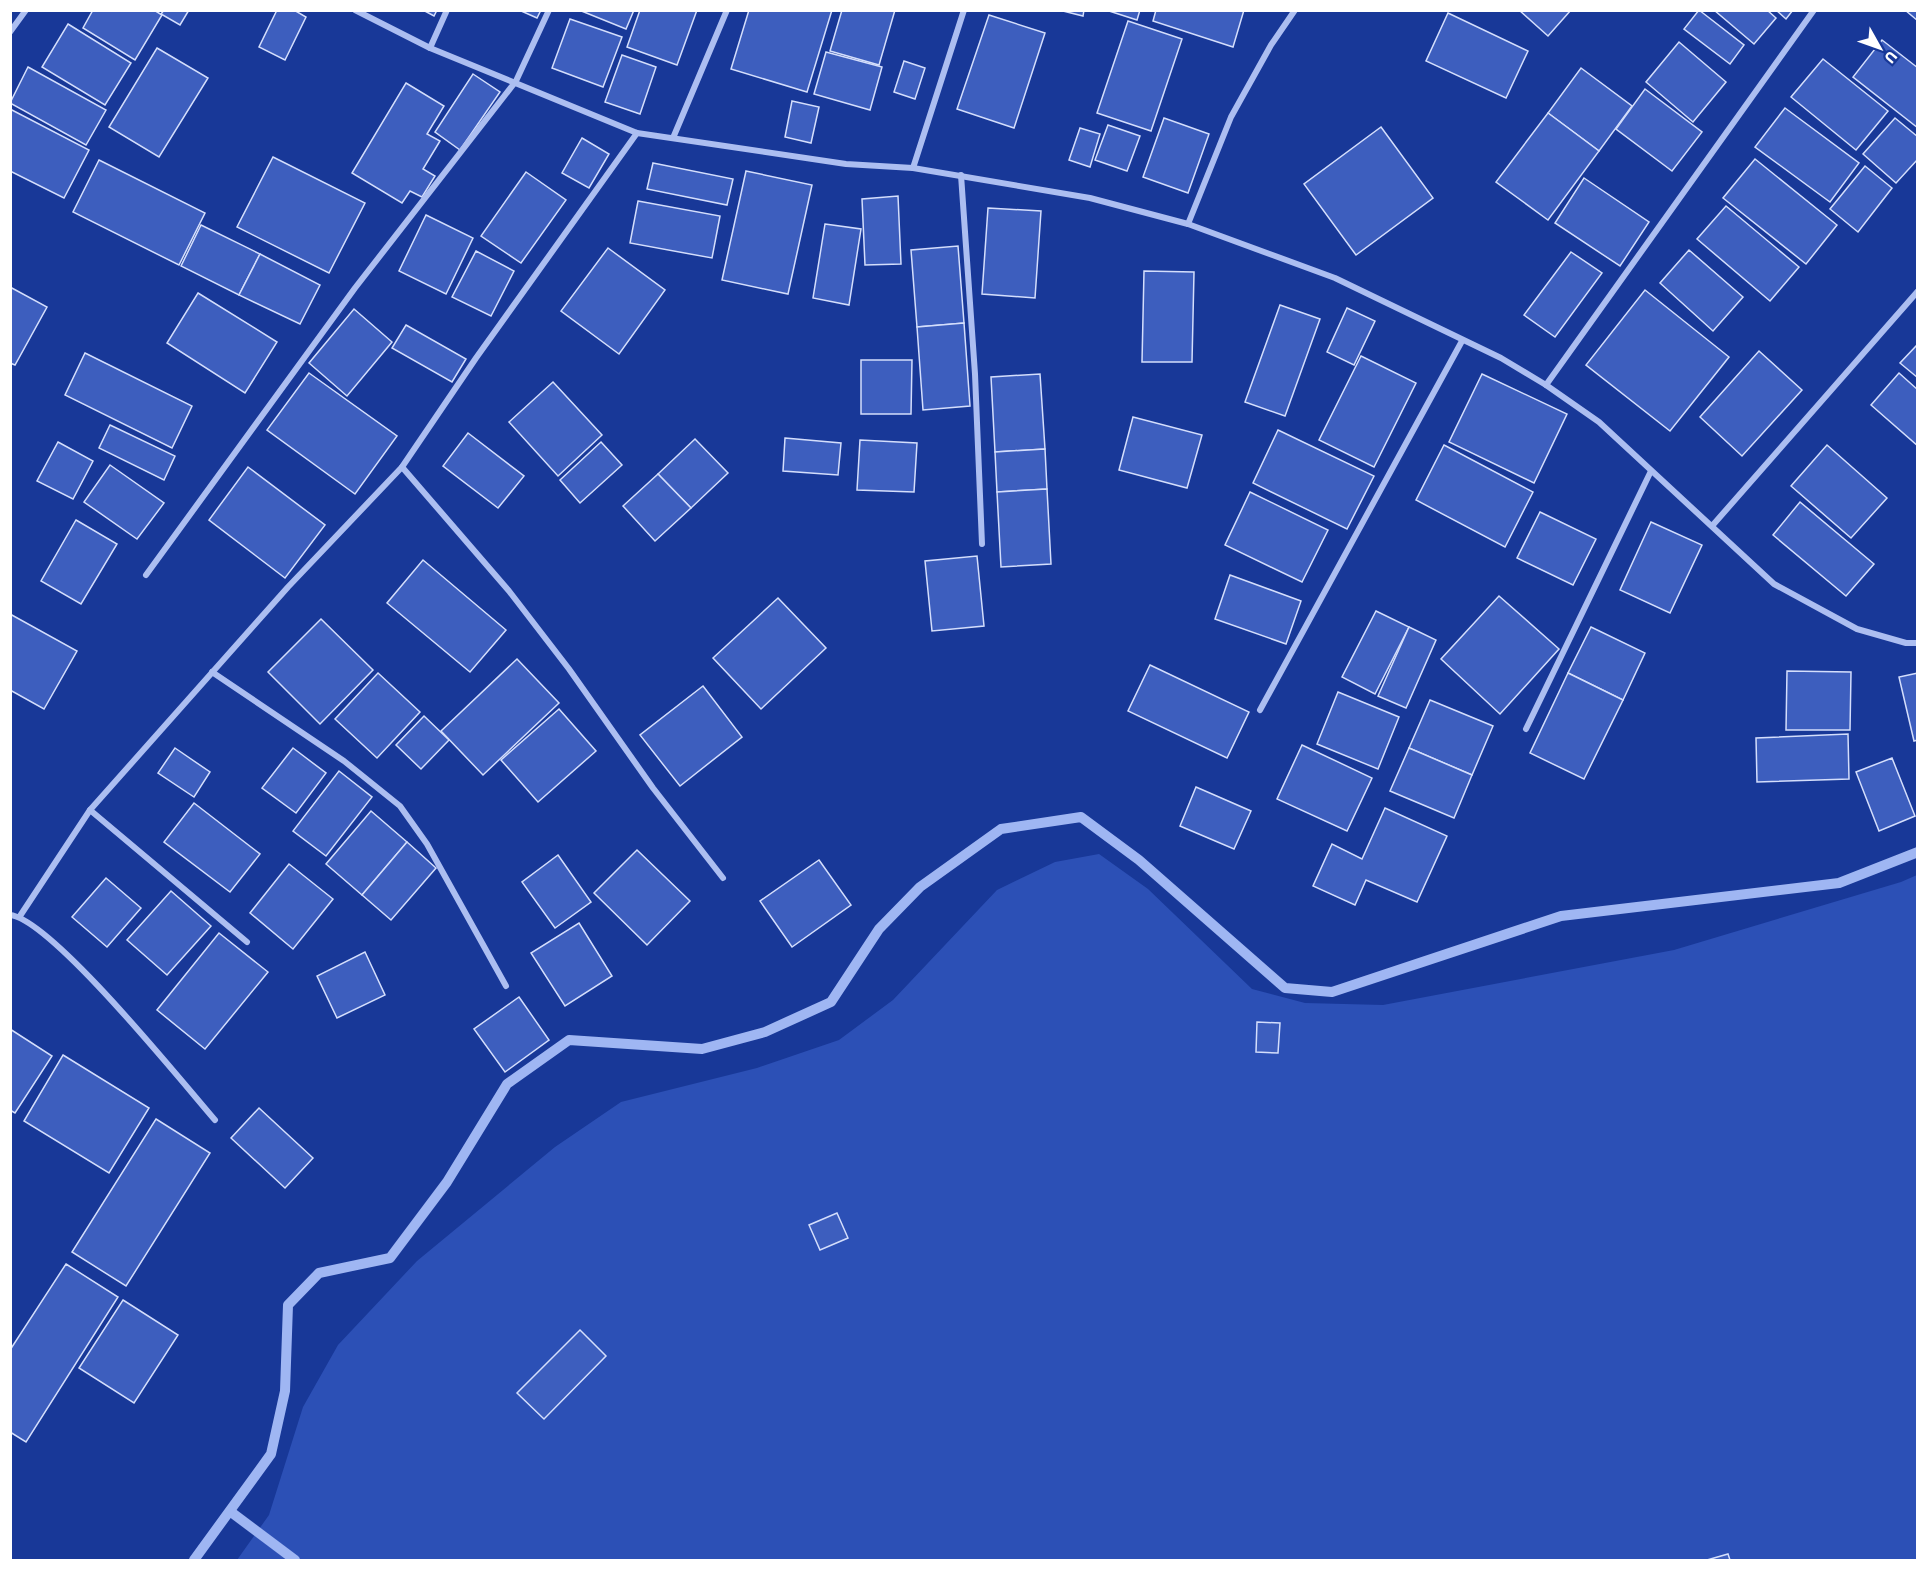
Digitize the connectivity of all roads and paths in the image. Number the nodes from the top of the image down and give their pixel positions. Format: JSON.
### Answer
{"nodes":[{"id":1,"x":26,"y":10,"type":"edge"},
{"id":2,"x":355,"y":10,"type":"edge"},
{"id":3,"x":447,"y":10,"type":"edge"},
{"id":4,"x":549,"y":10,"type":"edge"},
{"id":5,"x":728,"y":10,"type":"edge"},
{"id":6,"x":964,"y":10,"type":"edge"},
{"id":7,"x":1295,"y":10,"type":"edge"},
{"id":8,"x":1814,"y":10,"type":"edge"},
{"id":9,"x":10,"y":32,"type":"edge"},
{"id":10,"x":430,"y":48,"type":"junction"},
{"id":11,"x":516,"y":81,"type":"junction"},
{"id":12,"x":637,"y":133,"type":"junction"},
{"id":13,"x":674,"y":138,"type":"junction"},
{"id":14,"x":913,"y":168,"type":"junction"},
{"id":15,"x":961,"y":175,"type":"junction"},
{"id":16,"x":1188,"y":224,"type":"junction"},
{"id":17,"x":1917,"y":291,"type":"edge"},
{"id":18,"x":1462,"y":341,"type":"junction"},
{"id":19,"x":1546,"y":385,"type":"junction"},
{"id":20,"x":402,"y":467,"type":"junction"},
{"id":21,"x":1651,"y":471,"type":"junction"},
{"id":22,"x":1712,"y":525,"type":"junction"},
{"id":23,"x":982,"y":544,"type":"dead end"},
{"id":24,"x":146,"y":575,"type":"dead end"},
{"id":25,"x":1917,"y":643,"type":"edge"},
{"id":26,"x":212,"y":672,"type":"junction"},
{"id":27,"x":1260,"y":710,"type":"dead end"},
{"id":28,"x":1526,"y":729,"type":"dead end"},
{"id":29,"x":90,"y":810,"type":"junction"},
{"id":30,"x":723,"y":878,"type":"dead end"},
{"id":31,"x":10,"y":915,"type":"edge"},
{"id":32,"x":20,"y":916,"type":"junction"},
{"id":33,"x":247,"y":942,"type":"dead end"},
{"id":34,"x":507,"y":986,"type":"dead end"},
{"id":35,"x":215,"y":1120,"type":"dead end"}],
"edges":[{"from":1,"to":9,"type":"street"},
{"from":2,"to":10,"type":"street"},
{"from":3,"to":10,"type":"street"},
{"from":4,"to":11,"type":"street"},
{"from":5,"to":13,"type":"street"},
{"from":6,"to":14,"type":"street"},
{"from":7,"to":16,"type":"street"},
{"from":8,"to":19,"type":"street"},
{"from":10,"to":11,"type":"street"},
{"from":11,"to":12,"type":"street"},
{"from":11,"to":24,"type":"street"},
{"from":12,"to":13,"type":"street"},
{"from":12,"to":20,"type":"street"},
{"from":13,"to":14,"type":"street"},
{"from":14,"to":15,"type":"street"},
{"from":15,"to":16,"type":"street"},
{"from":15,"to":23,"type":"street"},
{"from":16,"to":18,"type":"street"},
{"from":17,"to":22,"type":"street"},
{"from":18,"to":19,"type":"street"},
{"from":18,"to":27,"type":"street"},
{"from":19,"to":21,"type":"street"},
{"from":20,"to":26,"type":"street"},
{"from":20,"to":30,"type":"street"},
{"from":21,"to":22,"type":"street"},
{"from":21,"to":28,"type":"street"},
{"from":22,"to":25,"type":"street"},
{"from":26,"to":29,"type":"street"},
{"from":26,"to":34,"type":"street"},
{"from":29,"to":32,"type":"street"},
{"from":29,"to":33,"type":"street"},
{"from":31,"to":32,"type":"street"},
{"from":32,"to":35,"type":"street"}]}
